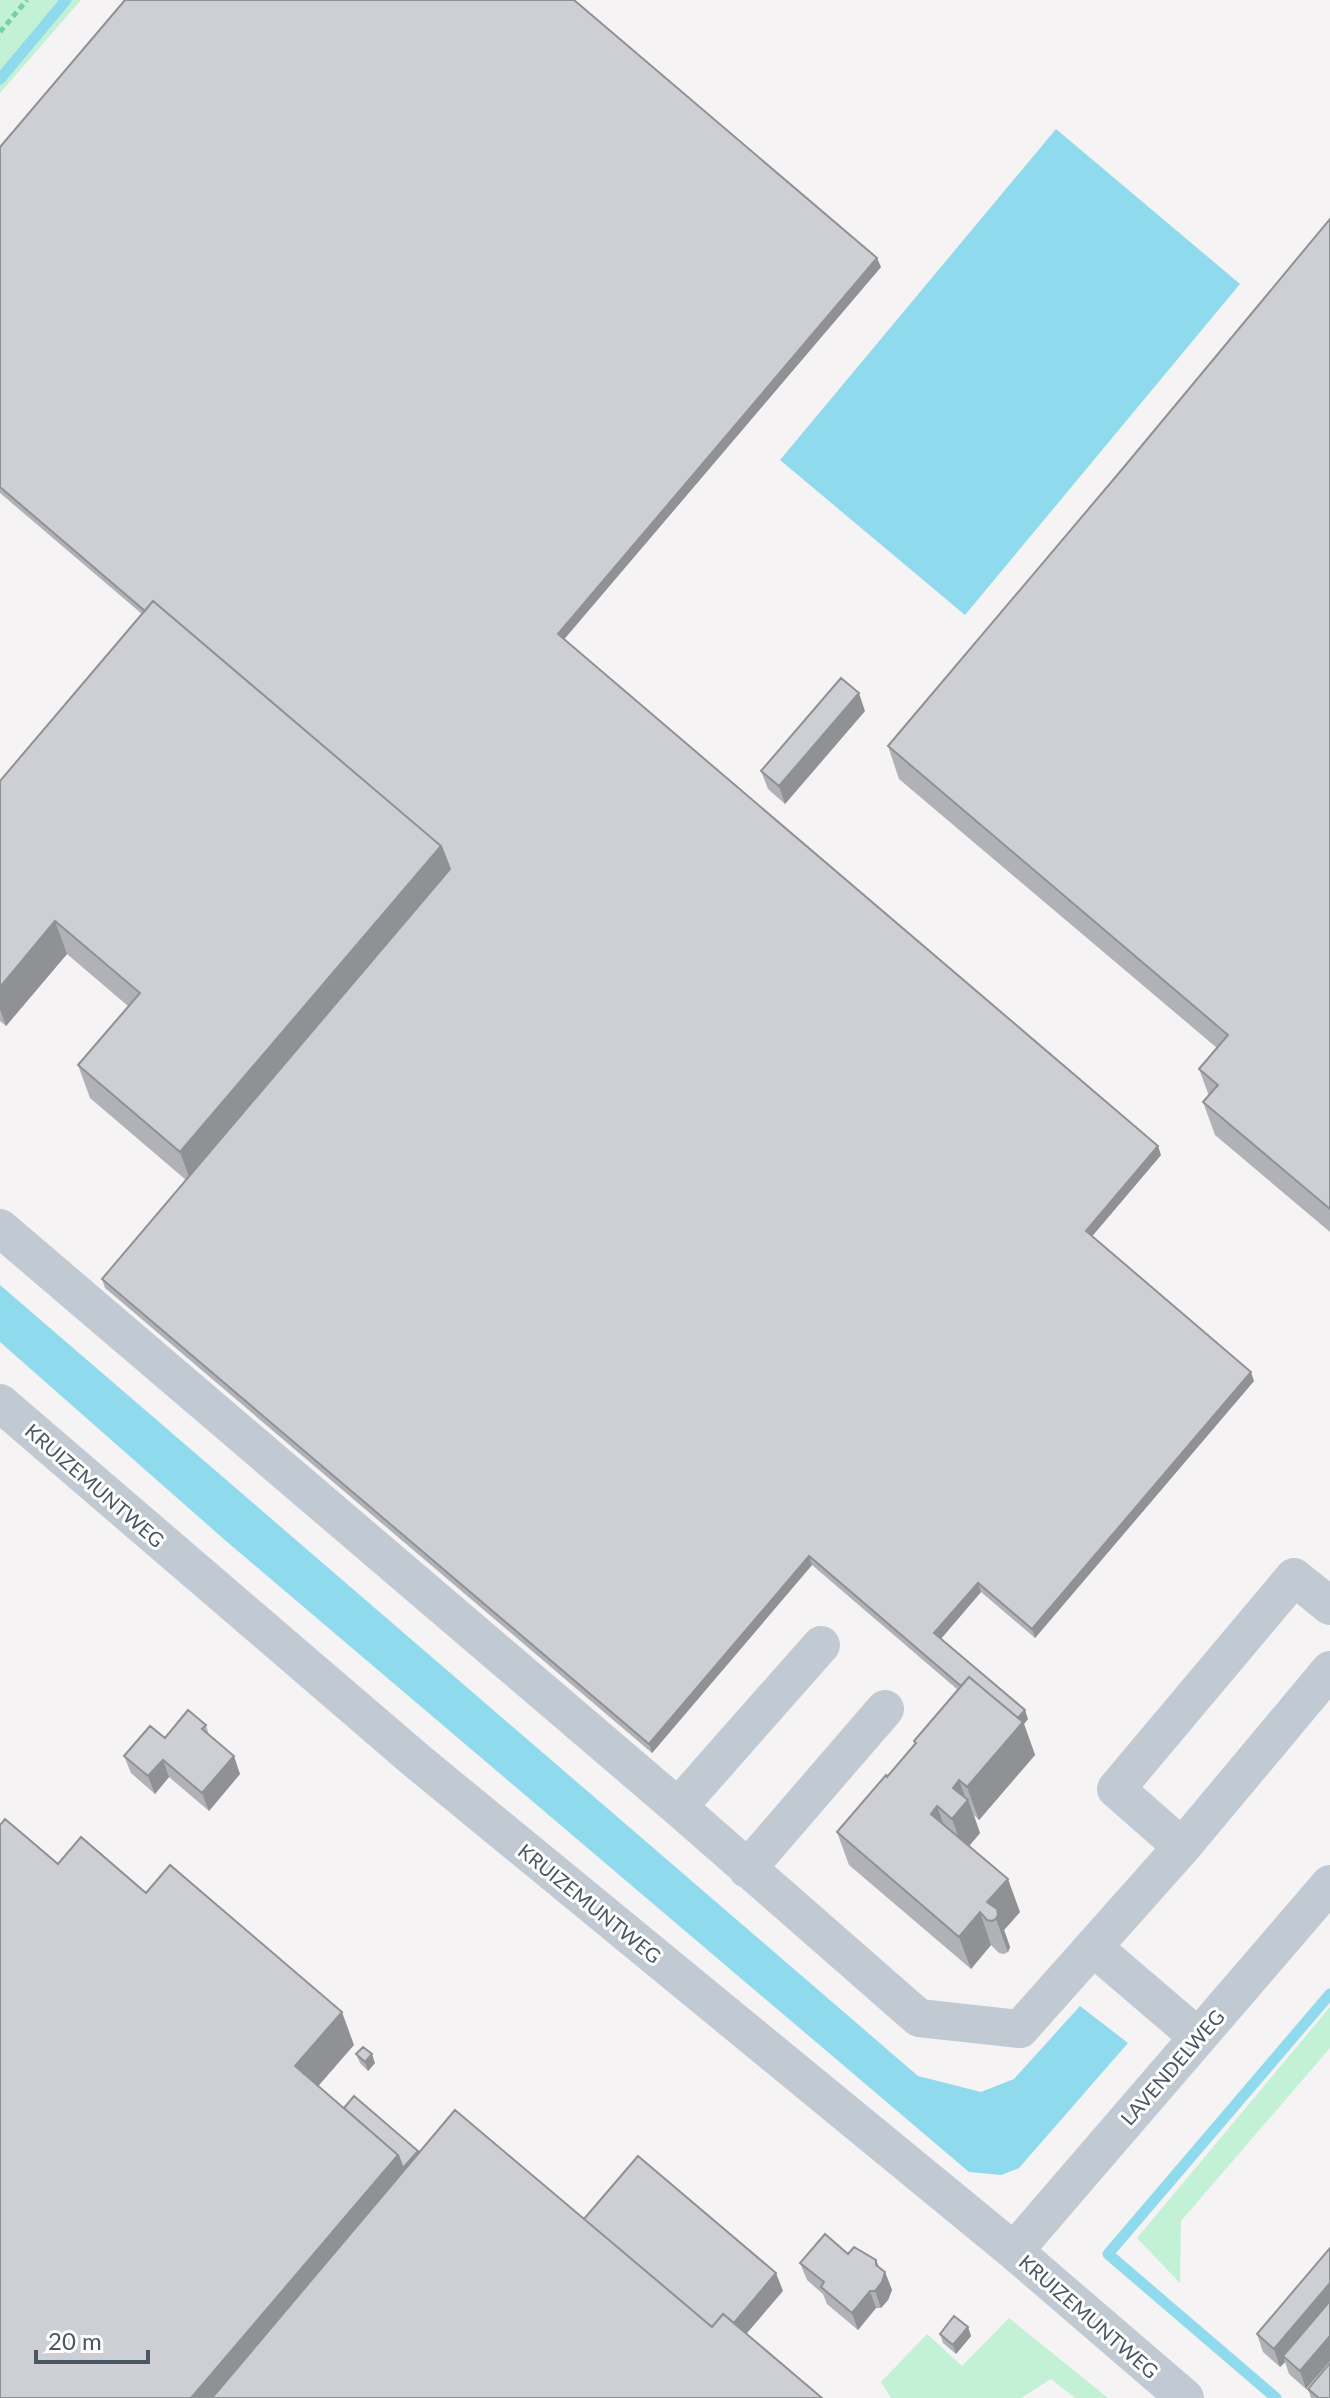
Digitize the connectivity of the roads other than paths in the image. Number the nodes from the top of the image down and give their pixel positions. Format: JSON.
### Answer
{"nodes":[{"id":1,"x":0,"y":1228,"type":"edge"},
{"id":2,"x":0,"y":1403,"type":"edge"},
{"id":3,"x":1330,"y":1606,"type":"edge"},
{"id":4,"x":821,"y":1645,"type":"dead end"},
{"id":5,"x":1330,"y":1670,"type":"edge"},
{"id":6,"x":885,"y":1709,"type":"dead end"},
{"id":7,"x":678,"y":1807,"type":"junction"},
{"id":8,"x":1182,"y":1847,"type":"junction"},
{"id":9,"x":747,"y":1869,"type":"junction"},
{"id":10,"x":1330,"y":1884,"type":"edge"},
{"id":11,"x":1094,"y":1948,"type":"junction"},
{"id":12,"x":1198,"y":2037,"type":"junction"},
{"id":13,"x":1014,"y":2251,"type":"junction"},
{"id":14,"x":1185,"y":2398,"type":"edge"}],
"edges":[{"from":1,"to":7,"type":"street"},
{"from":2,"to":13,"type":"street","name":"KRUIZEMUNTWEG"},
{"from":3,"to":8,"type":"street"},
{"from":4,"to":7,"type":"street"},
{"from":5,"to":8,"type":"street"},
{"from":6,"to":9,"type":"street"},
{"from":7,"to":9,"type":"street"},
{"from":8,"to":11,"type":"street"},
{"from":9,"to":11,"type":"street"},
{"from":10,"to":12,"type":"street","name":"LAVENDELWEG"},
{"from":11,"to":12,"type":"street"},
{"from":12,"to":13,"type":"street","name":"LAVENDELWEG"},
{"from":13,"to":14,"type":"street","name":"KRUIZEMUNTWEG"}]}
